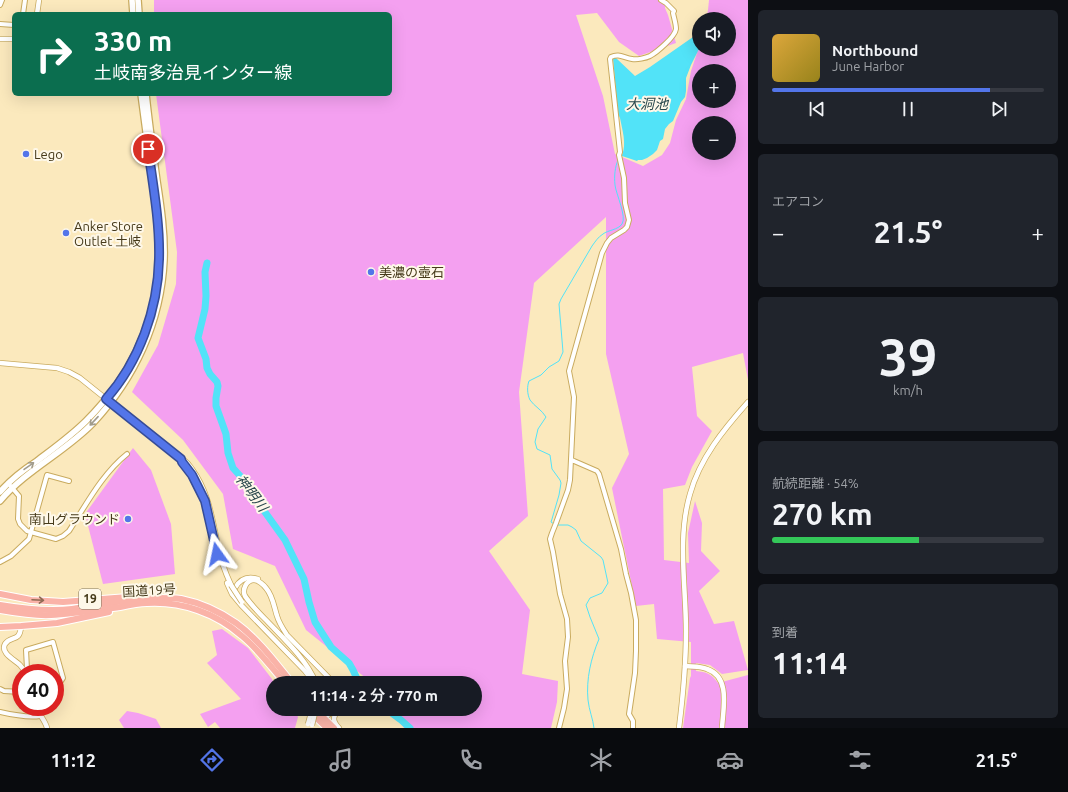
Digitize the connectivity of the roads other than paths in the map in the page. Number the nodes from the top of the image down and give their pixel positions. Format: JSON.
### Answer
{"nodes":[{"id":1,"x":2,"y":0,"type":"edge"},
{"id":2,"x":25,"y":0,"type":"edge"},
{"id":3,"x":39,"y":0,"type":"edge"},
{"id":4,"x":132,"y":0,"type":"edge"},
{"id":5,"x":138,"y":0,"type":"edge"},
{"id":6,"x":661,"y":0,"type":"edge"},
{"id":7,"x":0,"y":5,"type":"edge"},
{"id":8,"x":23,"y":12,"type":"edge"},
{"id":9,"x":37,"y":12,"type":"edge"},
{"id":10,"x":133,"y":12,"type":"edge"},
{"id":11,"x":139,"y":12,"type":"edge"},
{"id":12,"x":0,"y":24,"type":"edge"},
{"id":13,"x":12,"y":24,"type":"edge"},
{"id":14,"x":0,"y":38,"type":"edge"},
{"id":15,"x":12,"y":39,"type":"edge"},
{"id":16,"x":140,"y":96,"type":"edge"},
{"id":17,"x":146,"y":96,"type":"edge"},
{"id":18,"x":0,"y":363,"type":"edge"},
{"id":19,"x":108,"y":401,"type":"junction"},
{"id":20,"x":748,"y":402,"type":"edge"},
{"id":21,"x":127,"y":454,"type":"dead end"},
{"id":22,"x":181,"y":459,"type":"junction"},
{"id":23,"x":571,"y":460,"type":"junction"},
{"id":24,"x":69,"y":481,"type":"dead end"},
{"id":25,"x":8,"y":482,"type":"junction"},
{"id":26,"x":12,"y":487,"type":"junction"},
{"id":27,"x":0,"y":492,"type":"edge"},
{"id":28,"x":0,"y":500,"type":"edge"},
{"id":29,"x":31,"y":533,"type":"junction"},
{"id":30,"x":0,"y":562,"type":"edge"},
{"id":31,"x":233,"y":586,"type":"junction"},
{"id":32,"x":0,"y":594,"type":"edge"},
{"id":33,"x":180,"y":599,"type":"junction"},
{"id":34,"x":0,"y":605,"type":"edge"},
{"id":35,"x":134,"y":605,"type":"junction"},
{"id":36,"x":0,"y":610,"type":"edge"},
{"id":37,"x":0,"y":626,"type":"edge"},
{"id":38,"x":21,"y":626,"type":"junction"},
{"id":39,"x":19,"y":664,"type":"edge"},
{"id":40,"x":26,"y":664,"type":"edge"},
{"id":41,"x":59,"y":664,"type":"edge"},
{"id":42,"x":685,"y":666,"type":"junction"},
{"id":43,"x":279,"y":676,"type":"edge"},
{"id":44,"x":287,"y":676,"type":"edge"},
{"id":45,"x":309,"y":676,"type":"edge"},
{"id":46,"x":313,"y":676,"type":"joint"},
{"id":47,"x":328,"y":676,"type":"edge"},
{"id":48,"x":328,"y":676,"type":"edge"},
{"id":49,"x":0,"y":690,"type":"edge"},
{"id":50,"x":12,"y":691,"type":"edge"},
{"id":51,"x":0,"y":712,"type":"edge"},
{"id":52,"x":12,"y":715,"type":"edge"},
{"id":53,"x":24,"y":716,"type":"edge"},
{"id":54,"x":40,"y":716,"type":"joint"},
{"id":55,"x":313,"y":716,"type":"edge"},
{"id":56,"x":314,"y":716,"type":"edge"},
{"id":57,"x":323,"y":716,"type":"edge"},
{"id":58,"x":334,"y":716,"type":"edge"},
{"id":59,"x":309,"y":726,"type":"edge"},
{"id":60,"x":48,"y":728,"type":"edge"},
{"id":61,"x":325,"y":728,"type":"edge"},
{"id":62,"x":334,"y":728,"type":"edge"},
{"id":63,"x":339,"y":728,"type":"edge"},
{"id":64,"x":559,"y":728,"type":"edge"},
{"id":65,"x":633,"y":728,"type":"edge"},
{"id":66,"x":679,"y":728,"type":"edge"},
{"id":67,"x":722,"y":728,"type":"edge"}],
"edges":[{"from":1,"to":7,"type":"street"},
{"from":2,"to":8,"type":"street"},
{"from":3,"to":9,"type":"street"},
{"from":4,"to":10,"type":"main road"},
{"from":5,"to":11,"type":"main road"},
{"from":6,"to":23,"type":"street"},
{"from":12,"to":13,"type":"street"},
{"from":14,"to":15,"type":"street"},
{"from":16,"to":19,"type":"main road"},
{"from":17,"to":19,"type":"main road"},
{"from":18,"to":19,"type":"street"},
{"from":19,"to":22,"type":"street"},
{"from":25,"to":19,"type":"main road","one_way":true},
{"from":19,"to":26,"type":"main road","one_way":true},
{"from":20,"to":42,"type":"street"},
{"from":21,"to":29,"type":"street"},
{"from":22,"to":31,"type":"street"},
{"from":22,"to":45,"type":"street"},
{"from":23,"to":64,"type":"street"},
{"from":23,"to":65,"type":"street"},
{"from":24,"to":29,"type":"street"},
{"from":25,"to":26,"type":"street"},
{"from":25,"to":27,"type":"main road"},
{"from":26,"to":28,"type":"main road"},
{"from":26,"to":29,"type":"street"},
{"from":29,"to":30,"type":"street"},
{"from":31,"to":46,"type":"street","bridge":true},
{"from":31,"to":47,"type":"street"},
{"from":32,"to":33,"type":"highway","number":"19","one_way":true},
{"from":33,"to":34,"type":"highway","name":"国道19号","number":"19"},
{"from":33,"to":44,"type":"highway","name":"国道19号","number":"19"},
{"from":35,"to":36,"type":"highway","name":"国道19号","number":"19"},
{"from":35,"to":38,"type":"highway","number":"19"},
{"from":35,"to":43,"type":"highway","name":"国道19号","number":"19"},
{"from":37,"to":38,"type":"highway","number":"19"},
{"from":38,"to":39,"type":"street"},
{"from":40,"to":41,"type":"street"},
{"from":42,"to":66,"type":"street"},
{"from":42,"to":67,"type":"street"},
{"from":46,"to":48,"type":"street"},
{"from":49,"to":50,"type":"street"},
{"from":51,"to":52,"type":"street"},
{"from":53,"to":54,"type":"street"},
{"from":54,"to":60,"type":"street"},
{"from":55,"to":59,"type":"street","bridge":true},
{"from":56,"to":61,"type":"highway"},
{"from":57,"to":62,"type":"highway"},
{"from":58,"to":63,"type":"street"}]}
